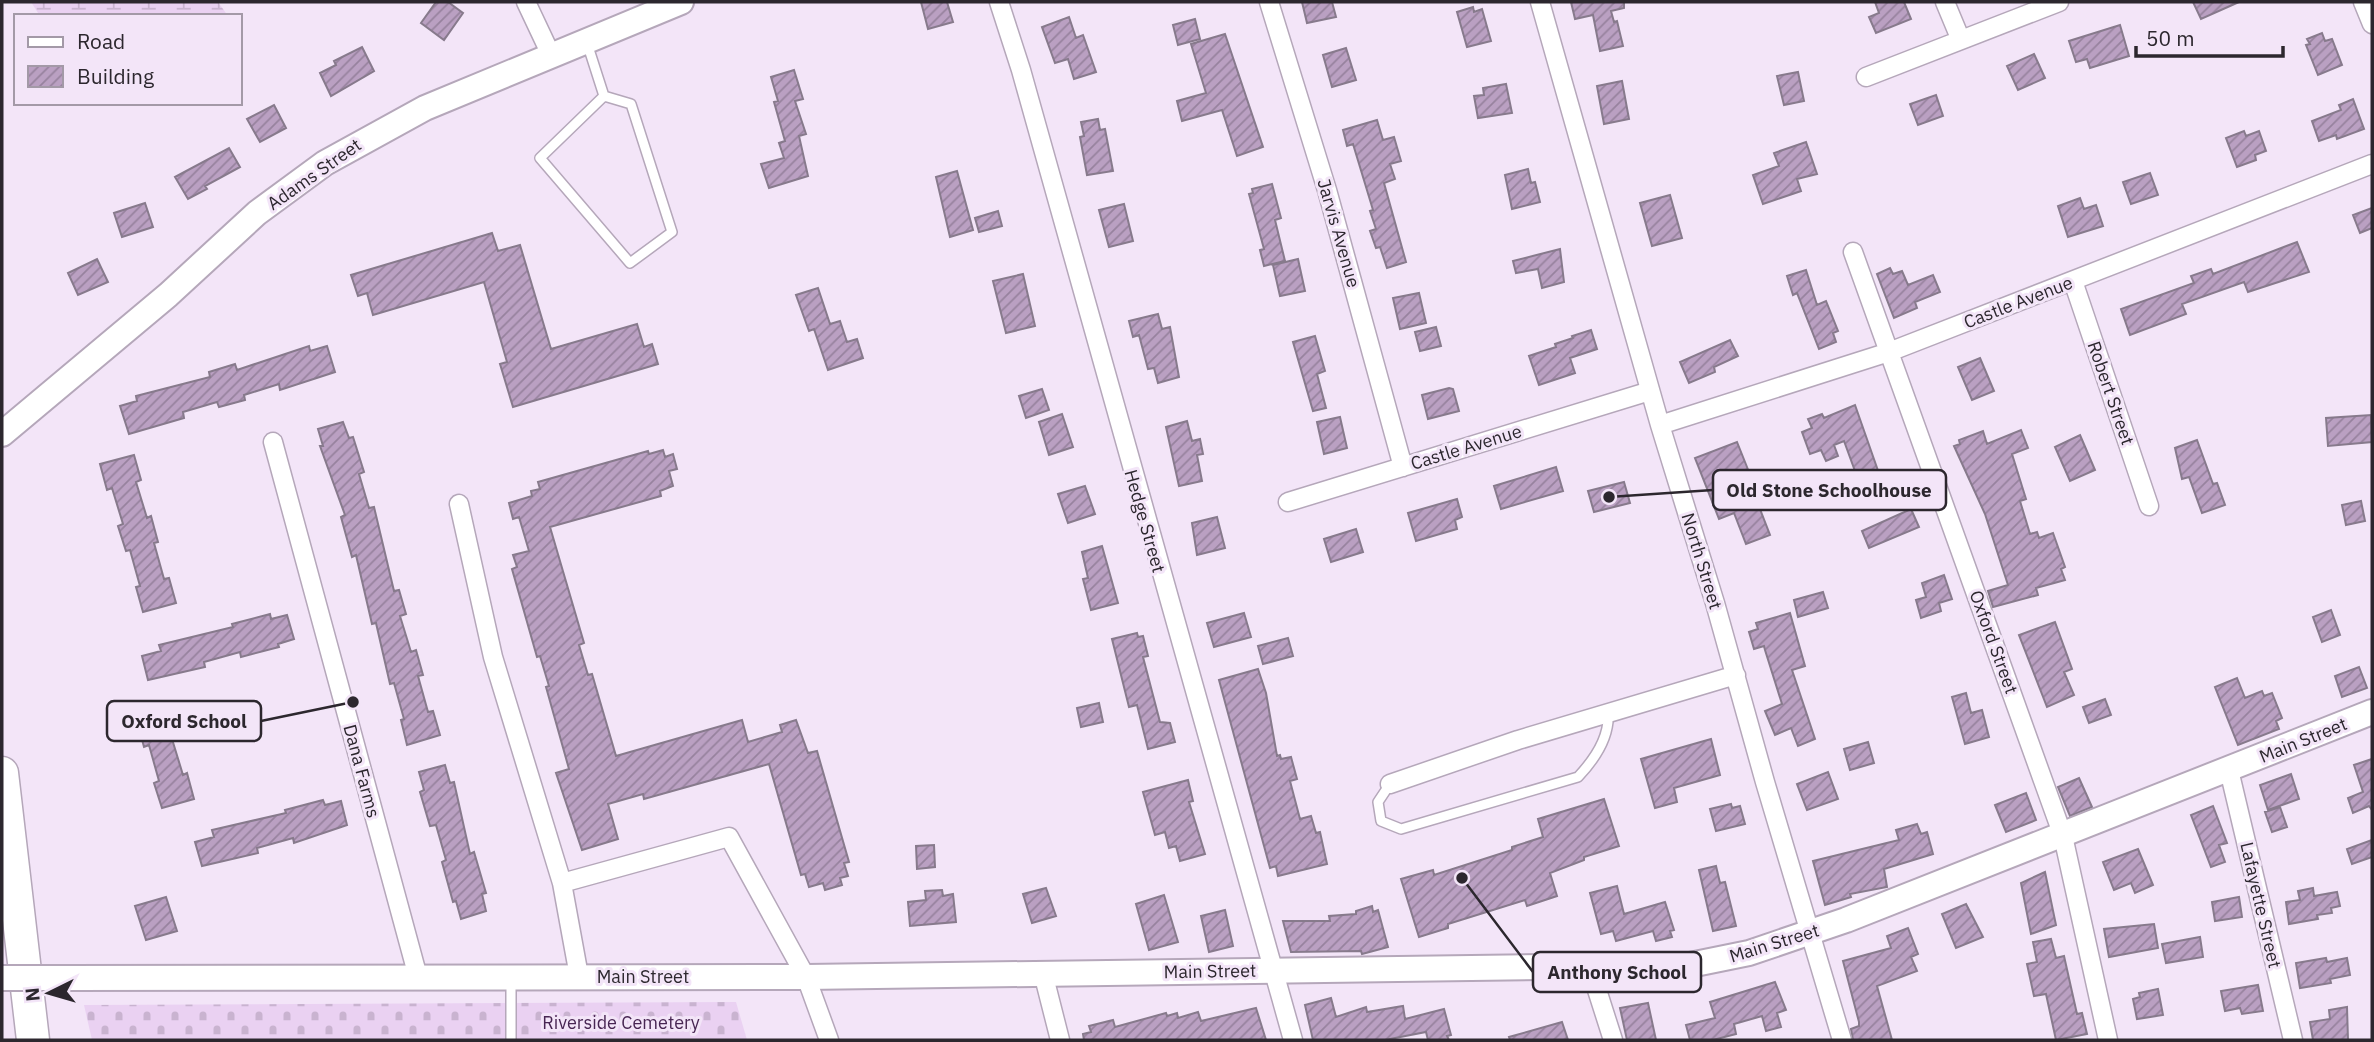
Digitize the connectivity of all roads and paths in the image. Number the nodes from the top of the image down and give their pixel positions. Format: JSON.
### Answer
{"nodes":[{"id":1,"x":526,"y":2,"type":"edge"},
{"id":2,"x":681,"y":2,"type":"edge"},
{"id":3,"x":999,"y":2,"type":"edge"},
{"id":4,"x":1269,"y":2,"type":"edge"},
{"id":5,"x":1540,"y":2,"type":"edge"},
{"id":6,"x":1945,"y":2,"type":"edge"},
{"id":7,"x":2059,"y":2,"type":"edge"},
{"id":8,"x":2364,"y":2,"type":"edge"},
{"id":9,"x":2372,"y":24,"type":"edge"},
{"id":10,"x":1960,"y":38,"type":"junction"},
{"id":11,"x":587,"y":41,"type":"junction"},
{"id":12,"x":551,"y":55,"type":"junction"},
{"id":13,"x":1866,"y":77,"type":"dead end"},
{"id":14,"x":604,"y":96,"type":"junction"},
{"id":15,"x":2372,"y":164,"type":"edge"},
{"id":16,"x":1853,"y":252,"type":"dead end"},
{"id":17,"x":2073,"y":281,"type":"junction"},
{"id":18,"x":1889,"y":352,"type":"junction"},
{"id":19,"x":1650,"y":391,"type":"junction"},
{"id":20,"x":1660,"y":425,"type":"junction"},
{"id":21,"x":2,"y":434,"type":"edge"},
{"id":22,"x":273,"y":442,"type":"dead end"},
{"id":23,"x":1403,"y":467,"type":"junction"},
{"id":24,"x":1288,"y":502,"type":"dead end"},
{"id":25,"x":458,"y":504,"type":"dead end"},
{"id":26,"x":2149,"y":506,"type":"dead end"},
{"id":27,"x":1735,"y":675,"type":"junction"},
{"id":28,"x":2372,"y":712,"type":"edge"},
{"id":29,"x":1608,"y":713,"type":"junction"},
{"id":30,"x":2230,"y":770,"type":"junction"},
{"id":31,"x":2,"y":773,"type":"edge"},
{"id":32,"x":1390,"y":784,"type":"joint"},
{"id":33,"x":2063,"y":836,"type":"junction"},
{"id":34,"x":562,"y":883,"type":"junction"},
{"id":35,"x":1811,"y":933,"type":"junction"},
{"id":36,"x":1590,"y":968,"type":"junction"},
{"id":37,"x":1273,"y":970,"type":"junction"},
{"id":38,"x":1043,"y":974,"type":"junction"},
{"id":39,"x":579,"y":976,"type":"junction"},
{"id":40,"x":418,"y":977,"type":"junction"},
{"id":41,"x":511,"y":977,"type":"junction"},
{"id":42,"x":806,"y":977,"type":"junction"},
{"id":43,"x":2,"y":978,"type":"edge"},
{"id":44,"x":33,"y":1040,"type":"edge"},
{"id":45,"x":511,"y":1040,"type":"edge"},
{"id":46,"x":829,"y":1040,"type":"edge"},
{"id":47,"x":1060,"y":1040,"type":"edge"},
{"id":48,"x":1293,"y":1040,"type":"edge"},
{"id":49,"x":1613,"y":1040,"type":"edge"},
{"id":50,"x":1842,"y":1040,"type":"edge"},
{"id":51,"x":2108,"y":1040,"type":"edge"},
{"id":52,"x":2293,"y":1040,"type":"edge"}],
"edges":[{"from":1,"to":12,"type":"street"},
{"from":2,"to":11,"type":"main road","name":"Adams Street"},
{"from":3,"to":37,"type":"street","name":"Hedge Street"},
{"from":4,"to":23,"type":"street","name":"Jarvis Avenue"},
{"from":5,"to":19,"type":"street","name":"North Street"},
{"from":6,"to":10,"type":"street"},
{"from":7,"to":10,"type":"street"},
{"from":8,"to":9,"type":"street"},
{"from":10,"to":13,"type":"street"},
{"from":11,"to":12,"type":"main road","name":"Adams Street"},
{"from":11,"to":14,"type":"lane"},
{"from":12,"to":21,"type":"main road","name":"Adams Street"},
{"from":14,"to":14,"type":"lane"},
{"from":15,"to":17,"type":"street","name":"Castle Avenue"},
{"from":16,"to":18,"type":"street","name":"Oxford Street"},
{"from":17,"to":18,"type":"street","name":"Castle Avenue"},
{"from":17,"to":26,"type":"street","name":"Robert Street"},
{"from":18,"to":20,"type":"street","name":"Castle Avenue"},
{"from":18,"to":33,"type":"street","name":"Oxford Street"},
{"from":19,"to":20,"type":"street","name":"North Street"},
{"from":19,"to":23,"type":"street","name":"Castle Avenue"},
{"from":20,"to":27,"type":"street","name":"North Street"},
{"from":22,"to":40,"type":"street","name":"Dana Farms"},
{"from":23,"to":24,"type":"street","name":"Castle Avenue"},
{"from":25,"to":34,"type":"street"},
{"from":27,"to":29,"type":"street"},
{"from":27,"to":35,"type":"street","name":"North Street"},
{"from":28,"to":30,"type":"main road","name":"Main Street"},
{"from":29,"to":32,"type":"street"},
{"from":29,"to":32,"type":"lane"},
{"from":30,"to":33,"type":"main road","name":"Main Street"},
{"from":30,"to":52,"type":"street","name":"Lafayette Street"},
{"from":31,"to":44,"type":"highway"},
{"from":33,"to":35,"type":"main road","name":"Main Street"},
{"from":33,"to":51,"type":"street","name":"Oxford Street"},
{"from":34,"to":39,"type":"street"},
{"from":34,"to":42,"type":"street"},
{"from":35,"to":36,"type":"main road","name":"Main Street"},
{"from":35,"to":50,"type":"street","name":"North Street"},
{"from":36,"to":37,"type":"main road","name":"Main Street"},
{"from":36,"to":49,"type":"street"},
{"from":37,"to":38,"type":"main road","name":"Main Street"},
{"from":37,"to":48,"type":"street","name":"Hedge Street"},
{"from":38,"to":42,"type":"main road","name":"Main Street"},
{"from":38,"to":47,"type":"street"},
{"from":39,"to":41,"type":"main road","name":"Main Street"},
{"from":39,"to":42,"type":"main road","name":"Main Street"},
{"from":40,"to":41,"type":"main road","name":"Main Street"},
{"from":40,"to":43,"type":"main road","name":"Main Street","bridge":true},
{"from":41,"to":45,"type":"lane"},
{"from":42,"to":46,"type":"street"}]}
